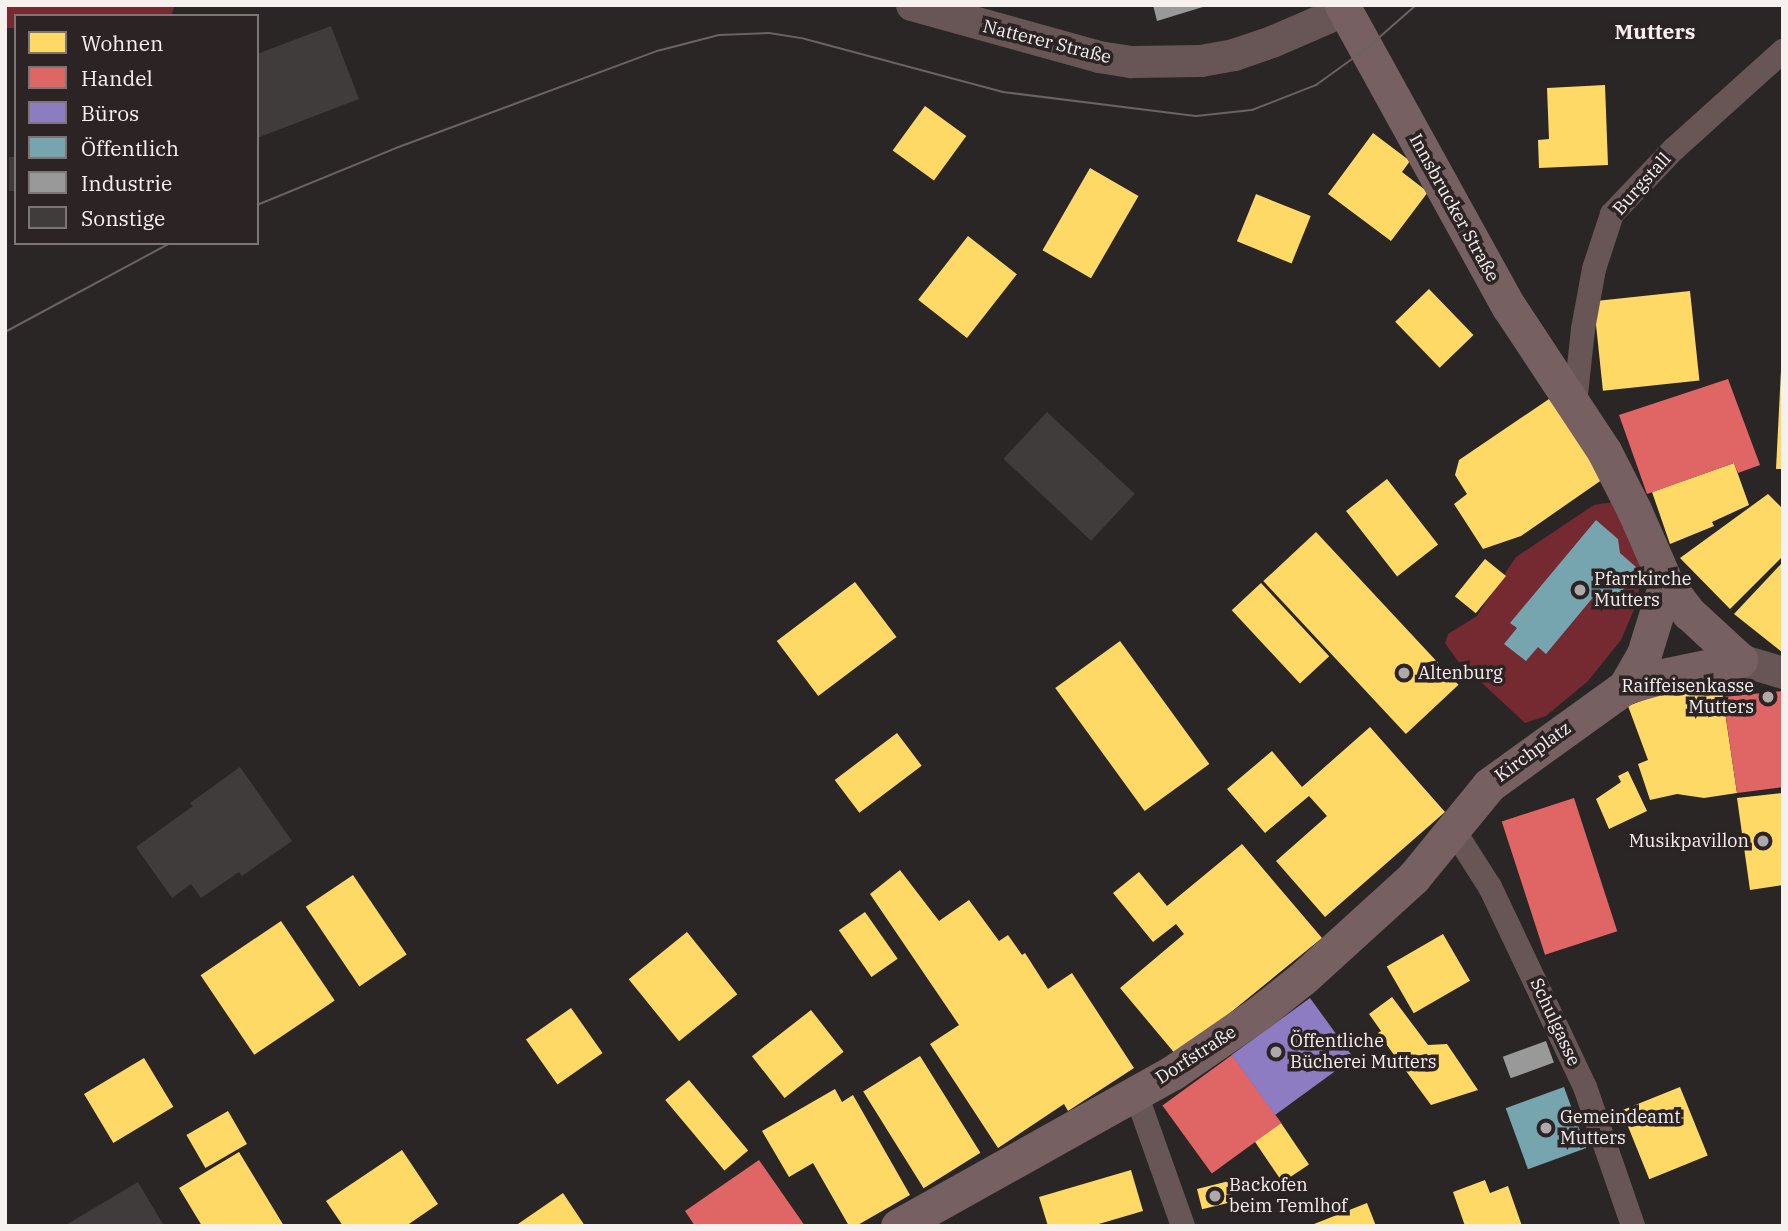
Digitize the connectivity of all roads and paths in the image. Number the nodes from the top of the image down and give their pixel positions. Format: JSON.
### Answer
{"nodes":[{"id":1,"x":912,"y":5,"type":"edge"},
{"id":2,"x":1343,"y":8,"type":"edge"},
{"id":3,"x":1783,"y":51,"type":"edge"},
{"id":4,"x":1575,"y":404,"type":"junction"},
{"id":5,"x":1666,"y":583,"type":"junction"},
{"id":6,"x":1740,"y":660,"type":"junction"},
{"id":7,"x":1783,"y":673,"type":"edge"},
{"id":8,"x":1625,"y":687,"type":"junction"},
{"id":9,"x":1453,"y":829,"type":"junction"},
{"id":10,"x":1136,"y":1094,"type":"junction"},
{"id":11,"x":898,"y":1226,"type":"edge"},
{"id":12,"x":1183,"y":1226,"type":"edge"},
{"id":13,"x":1633,"y":1226,"type":"edge"}],
"edges":[{"from":1,"to":2,"type":"street","name":"Natterer Straße"},
{"from":2,"to":4,"type":"main road","name":"Innsbrucker Straße"},
{"from":3,"to":4,"type":"street","name":"Burgstall"},
{"from":4,"to":5,"type":"main road","name":"Kirchplatz"},
{"from":5,"to":6,"type":"main road","name":"Kirchplatz"},
{"from":5,"to":8,"type":"main road","name":"Kirchplatz"},
{"from":6,"to":7,"type":"street","name":"Kirchplatz"},
{"from":6,"to":8,"type":"main road","name":"Kirchplatz"},
{"from":8,"to":9,"type":"main road","name":"Kirchplatz"},
{"from":9,"to":10,"type":"main road","name":"Dorfstraße"},
{"from":9,"to":13,"type":"street","name":"Schulgasse"},
{"from":10,"to":11,"type":"main road","name":"Dorfstraße"},
{"from":10,"to":12,"type":"street"}]}
